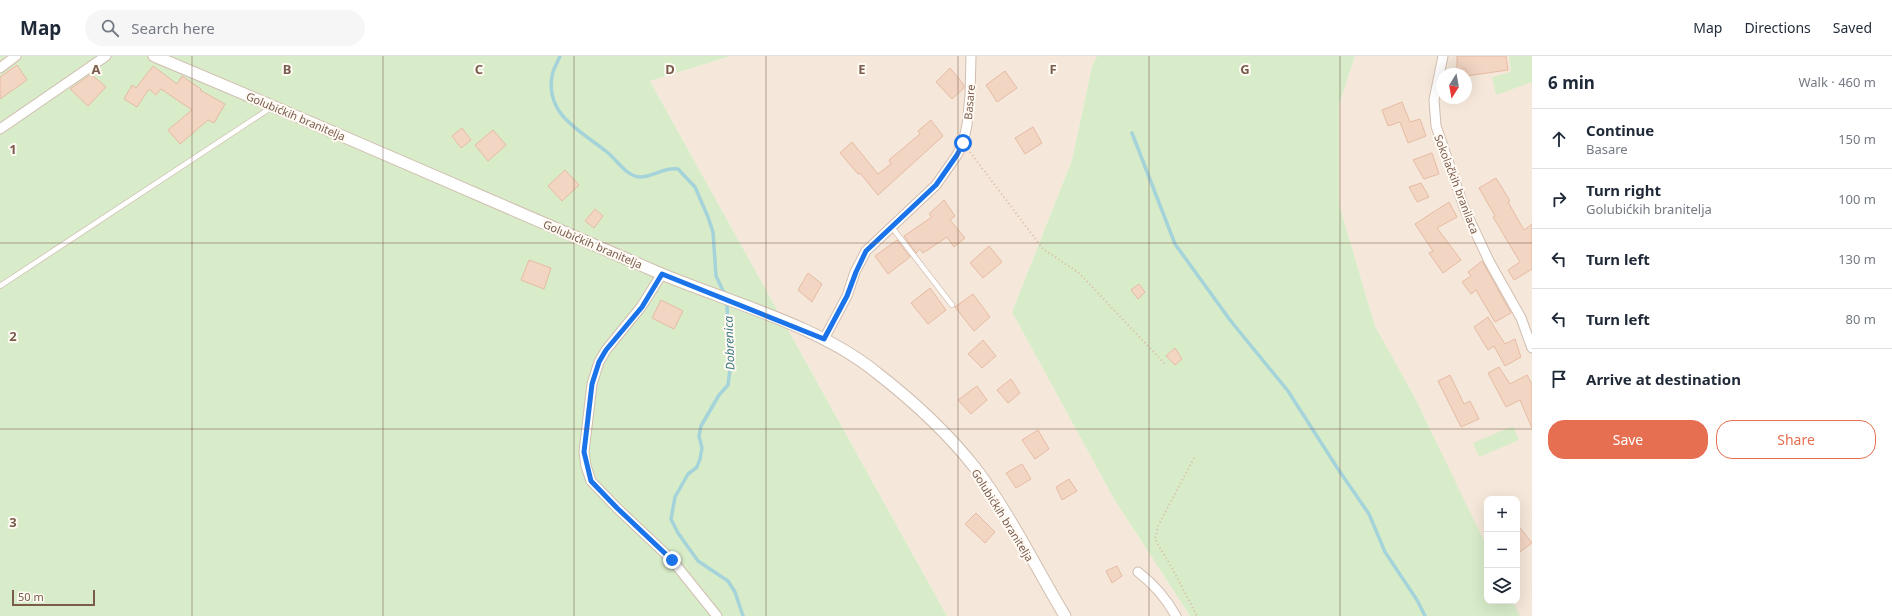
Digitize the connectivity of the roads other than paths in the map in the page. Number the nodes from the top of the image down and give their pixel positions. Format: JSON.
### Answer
{"nodes":[{"id":1,"x":16,"y":56,"type":"edge"},
{"id":2,"x":106,"y":56,"type":"edge"},
{"id":3,"x":154,"y":56,"type":"edge"},
{"id":4,"x":971,"y":56,"type":"edge"},
{"id":5,"x":1444,"y":56,"type":"edge"},
{"id":6,"x":0,"y":68,"type":"edge"},
{"id":7,"x":274,"y":106,"type":"junction"},
{"id":8,"x":0,"y":129,"type":"edge"},
{"id":9,"x":891,"y":226,"type":"junction"},
{"id":10,"x":662,"y":274,"type":"junction"},
{"id":11,"x":0,"y":286,"type":"edge"},
{"id":12,"x":952,"y":305,"type":"dead end"},
{"id":13,"x":824,"y":339,"type":"junction"},
{"id":14,"x":1532,"y":348,"type":"edge"},
{"id":15,"x":1138,"y":572,"type":"dead end"},
{"id":16,"x":717,"y":616,"type":"edge"},
{"id":17,"x":1064,"y":616,"type":"edge"},
{"id":18,"x":1176,"y":616,"type":"edge"}],
"edges":[{"from":1,"to":6,"type":"street"},
{"from":2,"to":8,"type":"street"},
{"from":3,"to":7,"type":"street","name":"Golubićkih branitelja"},
{"from":4,"to":9,"type":"street","name":"Basare"},
{"from":5,"to":14,"type":"street","name":"Sokolačkih branilaca"},
{"from":7,"to":10,"type":"street","name":"Golubićkih branitelja"},
{"from":7,"to":11,"type":"lane"},
{"from":9,"to":12,"type":"lane"},
{"from":9,"to":13,"type":"street","name":"Basare"},
{"from":10,"to":13,"type":"street","name":"Golubićkih branitelja"},
{"from":10,"to":16,"type":"street"},
{"from":13,"to":17,"type":"street","name":"Golubićkih branitelja"},
{"from":15,"to":18,"type":"street"}]}
